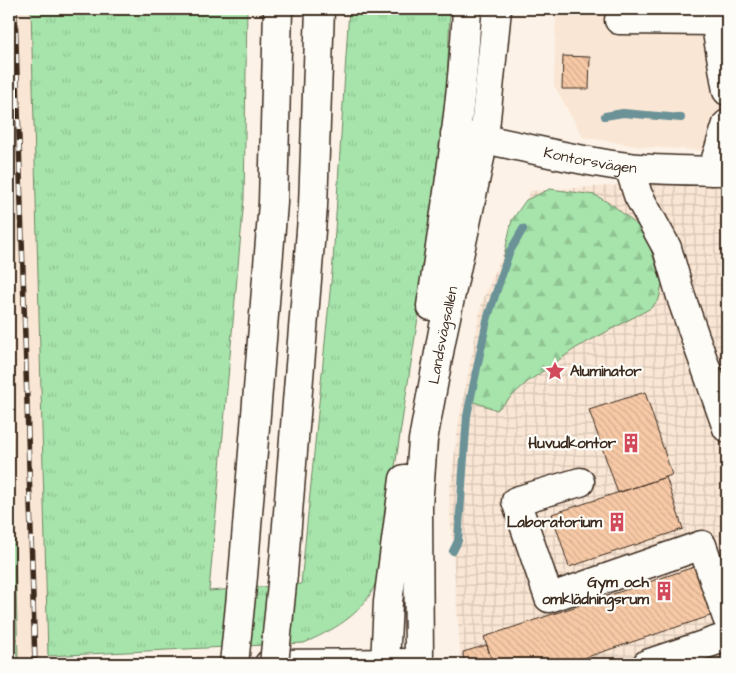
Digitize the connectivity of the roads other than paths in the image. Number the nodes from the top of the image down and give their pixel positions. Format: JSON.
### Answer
{"nodes":[{"id":1,"x":278,"y":9,"type":"edge"},
{"id":2,"x":320,"y":9,"type":"edge"},
{"id":3,"x":467,"y":9,"type":"edge"},
{"id":4,"x":497,"y":9,"type":"edge"},
{"id":5,"x":714,"y":15,"type":"edge"},
{"id":6,"x":619,"y":20,"type":"dead end"},
{"id":7,"x":727,"y":91,"type":"edge"},
{"id":8,"x":727,"y":124,"type":"edge"},
{"id":9,"x":455,"y":134,"type":"junction"},
{"id":10,"x":484,"y":139,"type":"junction"},
{"id":11,"x":629,"y":167,"type":"junction"},
{"id":12,"x":720,"y":171,"type":"edge"},
{"id":13,"x":727,"y":428,"type":"edge"},
{"id":14,"x":580,"y":482,"type":"dead end"},
{"id":15,"x":727,"y":618,"type":"edge"},
{"id":16,"x":727,"y":637,"type":"edge"},
{"id":17,"x":385,"y":663,"type":"edge"},
{"id":18,"x":234,"y":664,"type":"edge"},
{"id":19,"x":269,"y":664,"type":"edge"},
{"id":20,"x":274,"y":664,"type":"edge"},
{"id":21,"x":419,"y":664,"type":"edge"},
{"id":22,"x":647,"y":664,"type":"edge"}],
"edges":[{"from":1,"to":18,"type":"main road"},
{"from":2,"to":20,"type":"main road","bridge":true},
{"from":3,"to":9,"type":"main road","name":"Landsvägsallén"},
{"from":4,"to":10,"type":"main road","name":"Landsvägsallén"},
{"from":5,"to":6,"type":"main road"},
{"from":5,"to":7,"type":"main road"},
{"from":8,"to":12,"type":"main road"},
{"from":9,"to":10,"type":"main road","name":"Kontorsvägen"},
{"from":9,"to":17,"type":"main road","name":"Landsvägsallén"},
{"from":10,"to":11,"type":"main road","name":"Kontorsvägen"},
{"from":10,"to":21,"type":"main road","name":"Landsvägsallén"},
{"from":11,"to":12,"type":"main road","name":"Kontorsvägen"},
{"from":11,"to":13,"type":"main road"},
{"from":14,"to":15,"type":"main road"},
{"from":16,"to":22,"type":"main road"},
{"from":17,"to":19,"type":"main road"},
{"from":17,"to":21,"type":"main road"}]}
